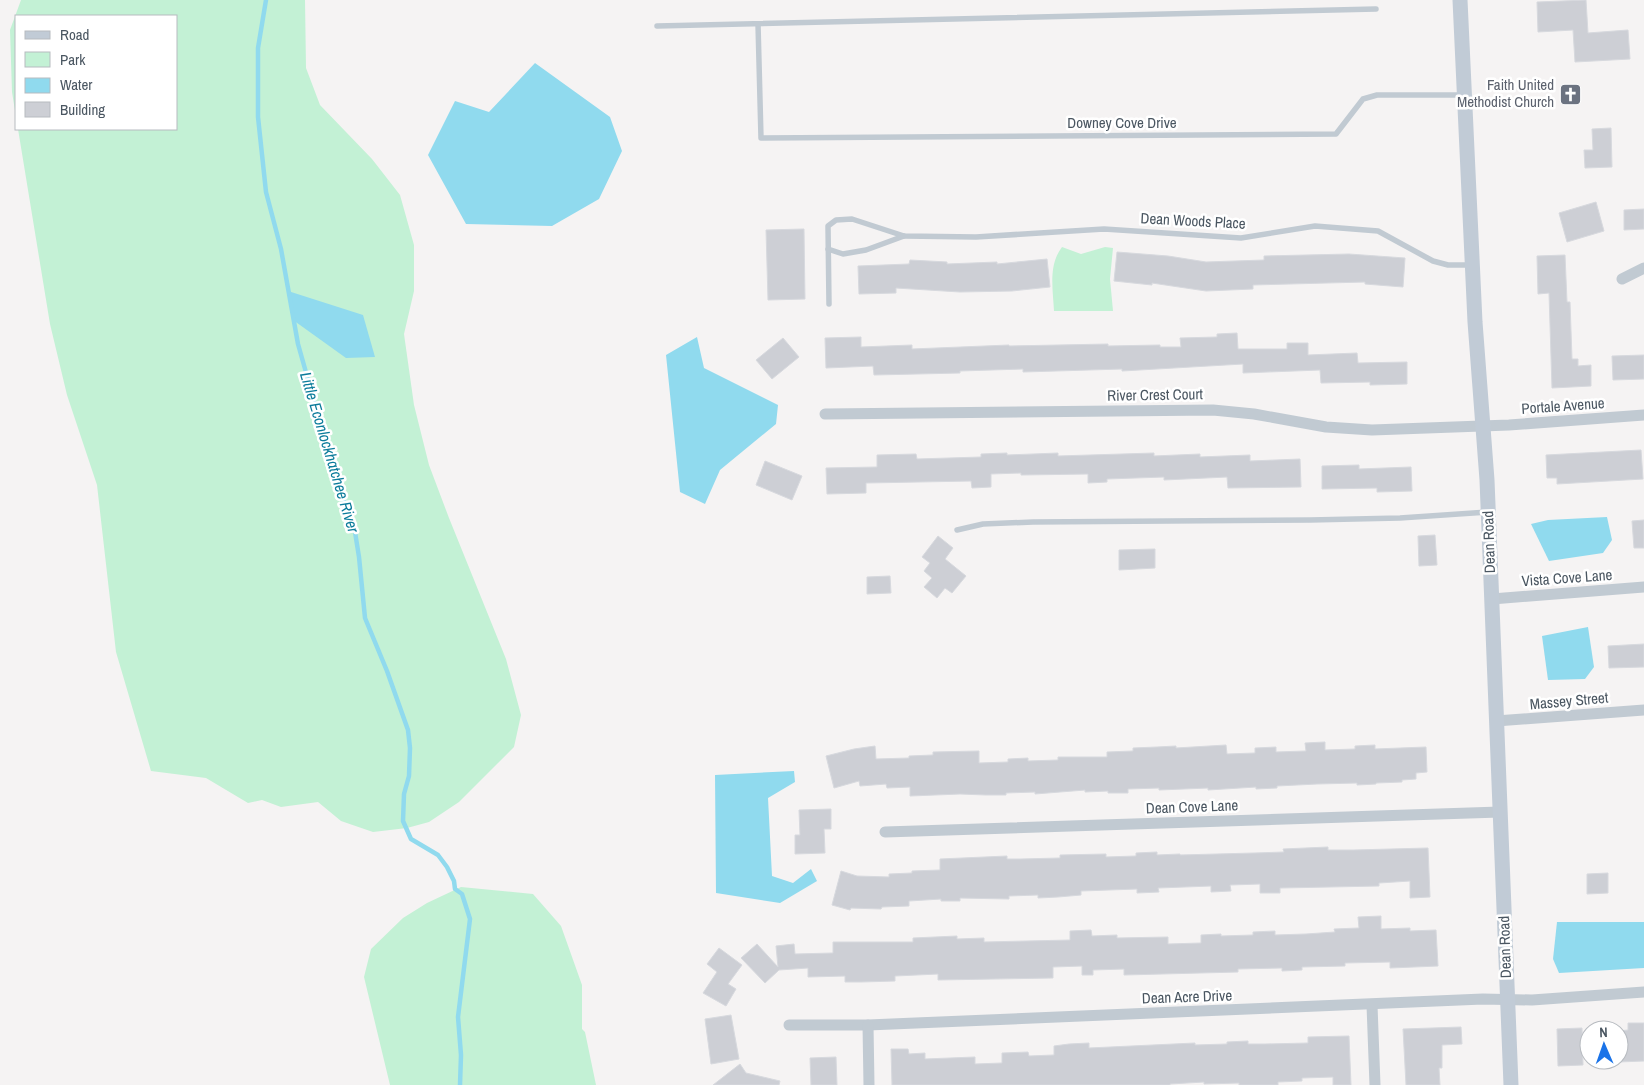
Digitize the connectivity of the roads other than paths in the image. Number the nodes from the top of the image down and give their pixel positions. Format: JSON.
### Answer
{"nodes":[{"id":1,"x":1460,"y":0,"type":"edge"},
{"id":2,"x":1376,"y":8,"type":"dead end"},
{"id":3,"x":758,"y":24,"type":"junction"},
{"id":4,"x":657,"y":26,"type":"dead end"},
{"id":5,"x":1465,"y":95,"type":"junction"},
{"id":6,"x":904,"y":236,"type":"junction"},
{"id":7,"x":828,"y":249,"type":"junction"},
{"id":8,"x":1472,"y":265,"type":"junction"},
{"id":9,"x":1644,"y":268,"type":"edge"},
{"id":10,"x":1622,"y":278,"type":"dead end"},
{"id":11,"x":829,"y":304,"type":"dead end"},
{"id":12,"x":826,"y":414,"type":"dead end"},
{"id":13,"x":1644,"y":415,"type":"edge"},
{"id":14,"x":1484,"y":426,"type":"junction"},
{"id":15,"x":1488,"y":512,"type":"junction"},
{"id":16,"x":957,"y":530,"type":"dead end"},
{"id":17,"x":1644,"y":587,"type":"edge"},
{"id":18,"x":1492,"y":599,"type":"junction"},
{"id":19,"x":1644,"y":710,"type":"edge"},
{"id":20,"x":1496,"y":721,"type":"junction"},
{"id":21,"x":1500,"y":812,"type":"junction"},
{"id":22,"x":885,"y":832,"type":"dead end"},
{"id":23,"x":1644,"y":992,"type":"edge"},
{"id":24,"x":1507,"y":1000,"type":"junction"},
{"id":25,"x":1372,"y":1005,"type":"junction"},
{"id":26,"x":789,"y":1025,"type":"dead end"},
{"id":27,"x":868,"y":1025,"type":"junction"},
{"id":28,"x":869,"y":1085,"type":"edge"},
{"id":29,"x":1375,"y":1085,"type":"edge"},
{"id":30,"x":1511,"y":1085,"type":"edge"}],
"edges":[{"from":1,"to":5,"type":"main road","name":"Dean Road"},
{"from":2,"to":3,"type":"lane"},
{"from":3,"to":4,"type":"lane"},
{"from":3,"to":5,"type":"lane","name":"Downey Cove Drive"},
{"from":5,"to":8,"type":"main road","name":"Dean Road"},
{"from":6,"to":7,"type":"lane"},
{"from":6,"to":7,"type":"lane"},
{"from":6,"to":8,"type":"lane","name":"Dean Woods Place"},
{"from":7,"to":11,"type":"lane"},
{"from":8,"to":14,"type":"main road","name":"Dean Road"},
{"from":9,"to":10,"type":"street"},
{"from":12,"to":14,"type":"street","name":"River Crest Court"},
{"from":13,"to":14,"type":"street","name":"Portale Avenue"},
{"from":14,"to":15,"type":"main road","name":"Dean Road"},
{"from":15,"to":16,"type":"lane"},
{"from":15,"to":18,"type":"main road","name":"Dean Road"},
{"from":17,"to":18,"type":"street","name":"Vista Cove Lane"},
{"from":18,"to":20,"type":"main road","name":"Dean Road"},
{"from":19,"to":20,"type":"street","name":"Massey Street"},
{"from":20,"to":21,"type":"main road","name":"Dean Road"},
{"from":21,"to":22,"type":"street","name":"Dean Cove Lane"},
{"from":21,"to":24,"type":"main road","name":"Dean Road"},
{"from":23,"to":24,"type":"street","name":"Dean Acre Drive"},
{"from":24,"to":25,"type":"street","name":"Dean Acre Drive"},
{"from":24,"to":30,"type":"main road","name":"Dean Road"},
{"from":25,"to":27,"type":"street","name":"Dean Acre Drive"},
{"from":25,"to":29,"type":"street"},
{"from":26,"to":27,"type":"street","name":"Dean Acre Drive"},
{"from":27,"to":28,"type":"street"}]}
